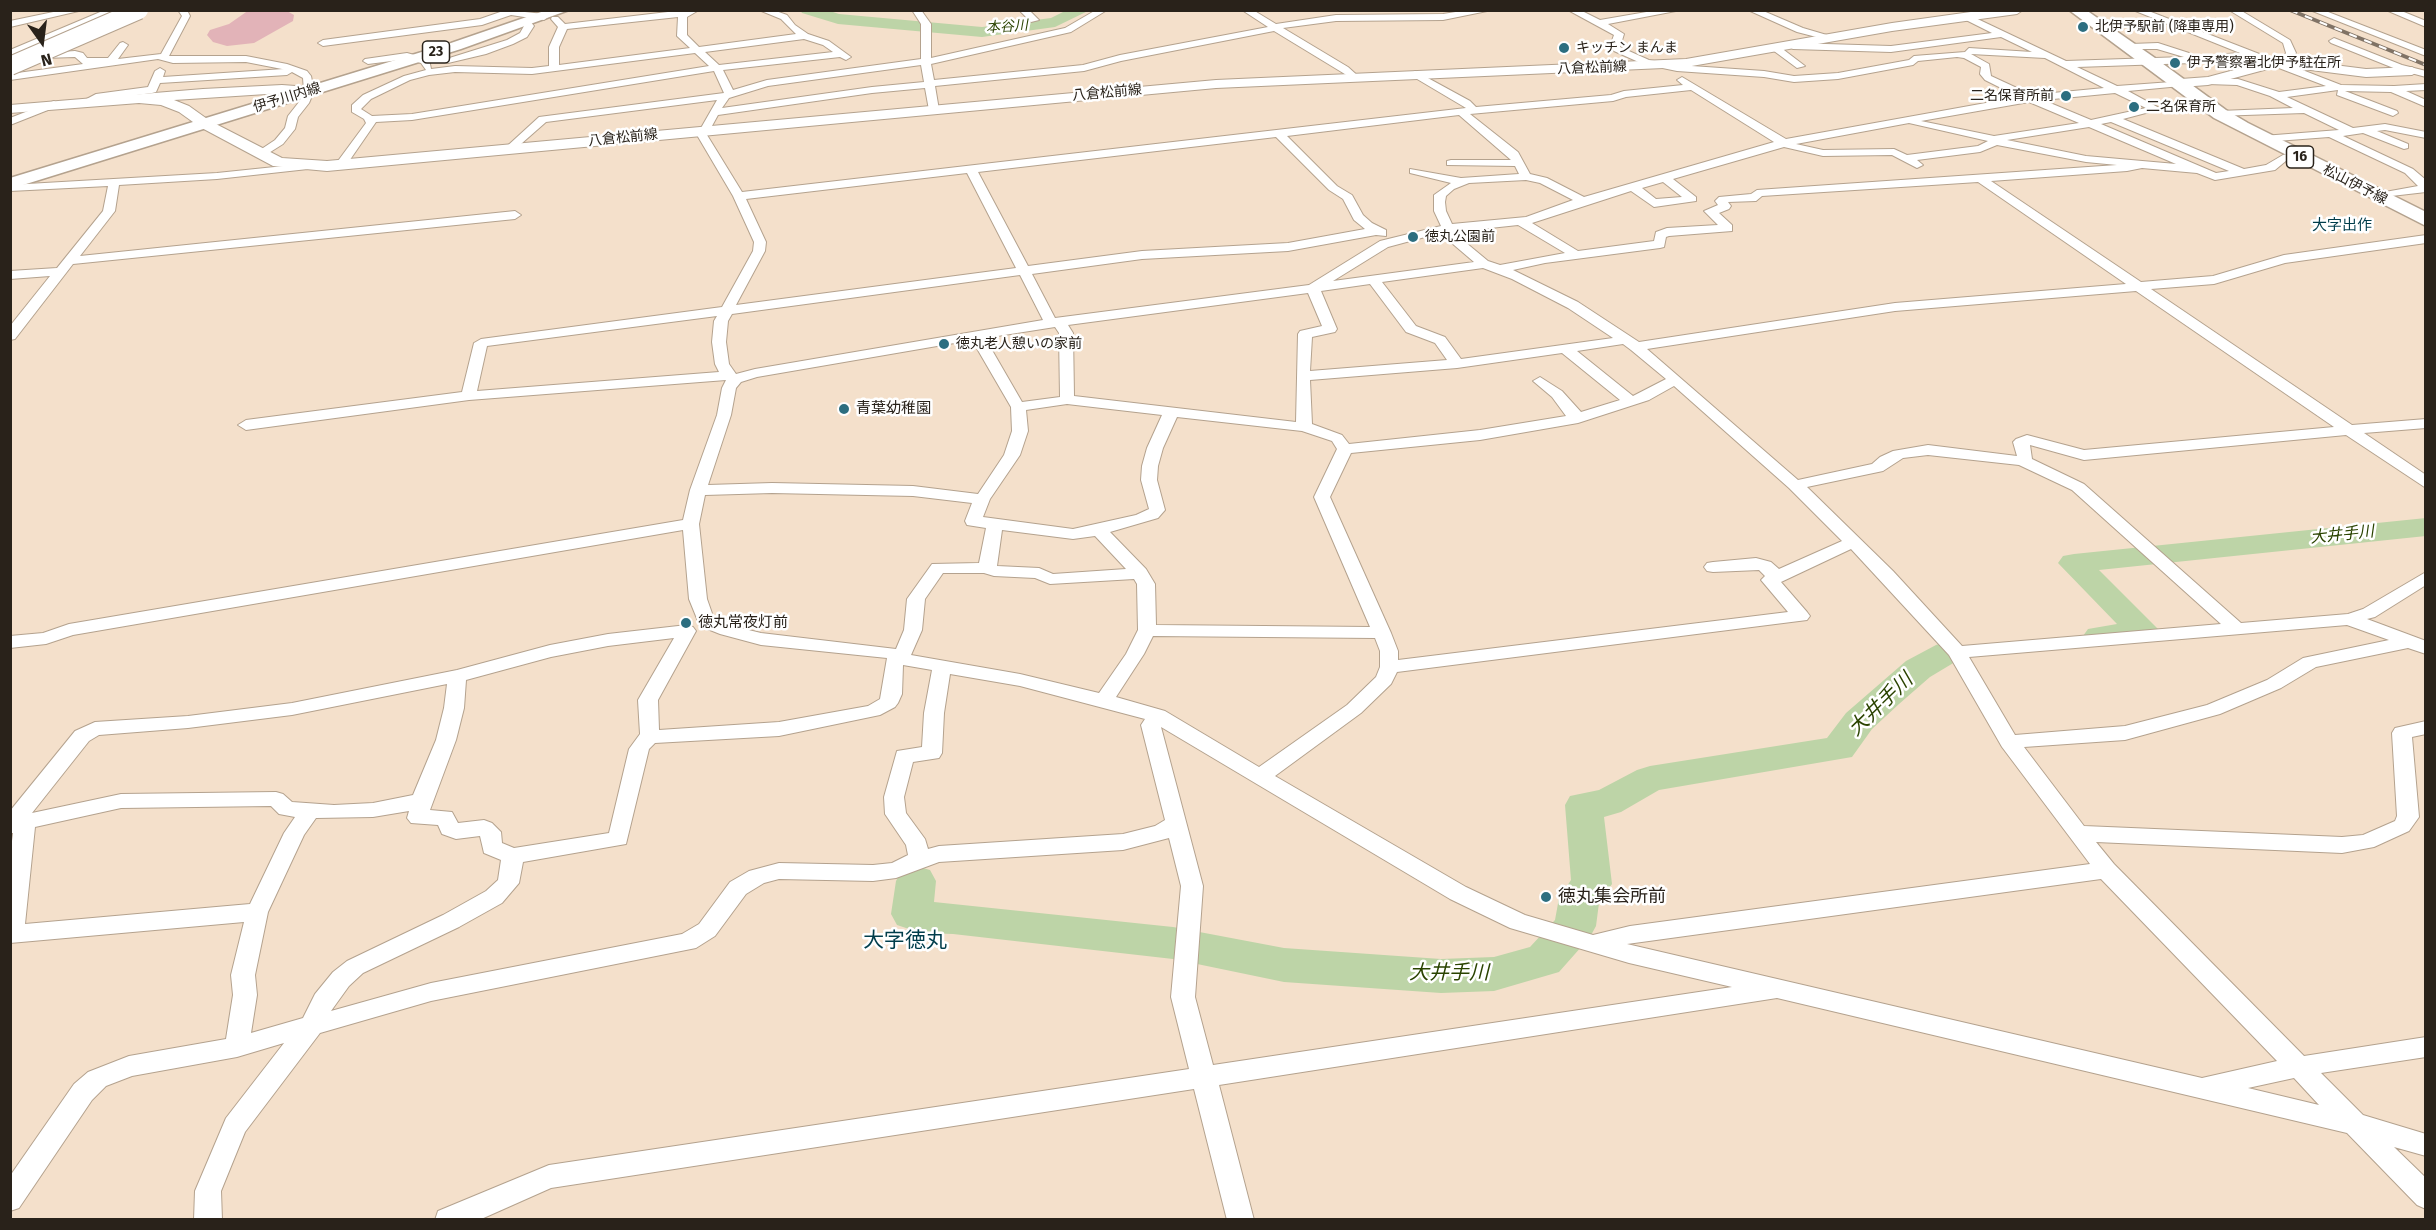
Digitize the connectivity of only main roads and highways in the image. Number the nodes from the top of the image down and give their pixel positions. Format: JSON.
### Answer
{"nodes":[{"id":1,"x":139,"y":10,"type":"edge"},
{"id":2,"x":2017,"y":10,"type":"edge"},
{"id":3,"x":2076,"y":10,"type":"edge"},
{"id":4,"x":552,"y":15,"type":"edge"},
{"id":5,"x":1963,"y":15,"type":"edge"},
{"id":6,"x":16,"y":65,"type":"edge"},
{"id":7,"x":2419,"y":72,"type":"edge"},
{"id":8,"x":2181,"y":83,"type":"junction"},
{"id":9,"x":309,"y":91,"type":"junction"},
{"id":10,"x":136,"y":98,"type":"junction"},
{"id":11,"x":11,"y":112,"type":"edge"},
{"id":12,"x":205,"y":124,"type":"junction"},
{"id":13,"x":10,"y":186,"type":"edge"},
{"id":14,"x":2426,"y":220,"type":"edge"}],
"edges":[{"from":1,"to":6,"type":"highway","bridge":true},
{"from":2,"to":5,"type":"main road","name":"八倉松前線"},
{"from":3,"to":8,"type":"main road","name":"松山伊予線","number":"16"},
{"from":4,"to":9,"type":"main road","name":"伊予川内線","number":"23"},
{"from":5,"to":12,"type":"main road","name":"八倉松前線"},
{"from":7,"to":8,"type":"main road"},
{"from":8,"to":14,"type":"main road","name":"松山伊予線","number":"16"},
{"from":9,"to":10,"type":"main road"},
{"from":9,"to":12,"type":"main road","name":"伊予川内線","number":"23"},
{"from":10,"to":11,"type":"main road"},
{"from":10,"to":12,"type":"main road","name":"八倉松前線"},
{"from":12,"to":13,"type":"main road","name":"伊予川内線","number":"23"}]}
